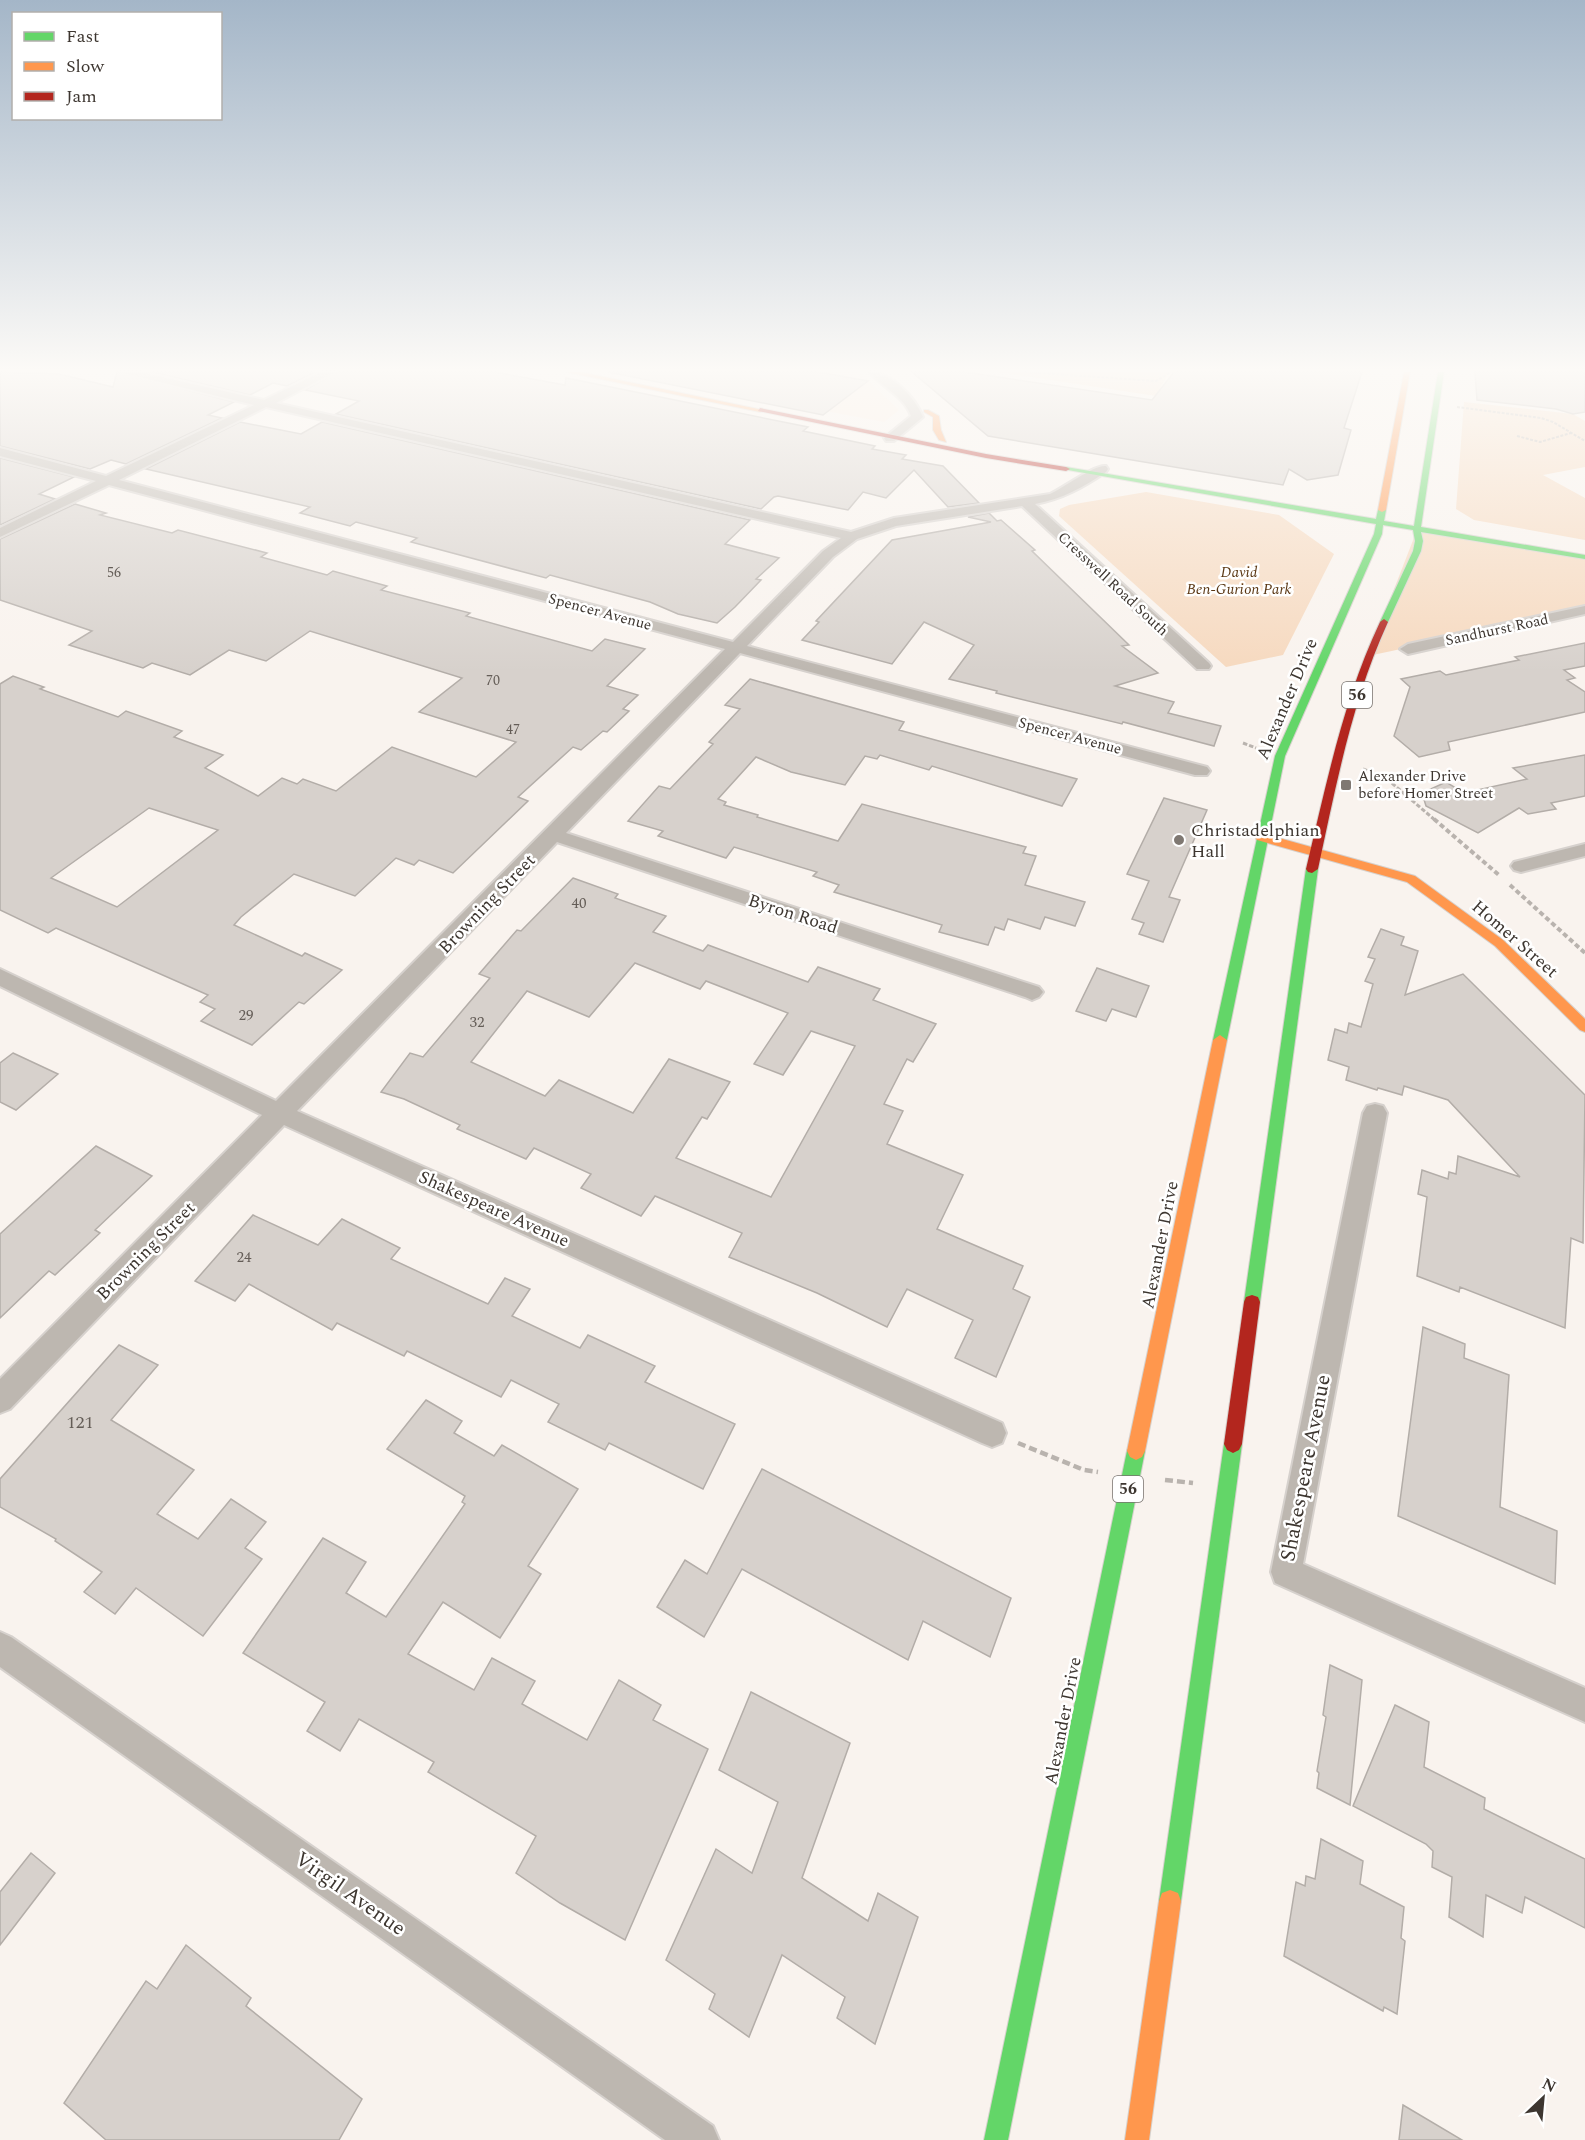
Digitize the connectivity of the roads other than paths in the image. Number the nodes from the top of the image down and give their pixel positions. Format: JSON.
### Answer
{"nodes":[{"id":1,"x":76,"y":472,"type":"edge"},
{"id":2,"x":124,"y":472,"type":"edge"},
{"id":3,"x":567,"y":472,"type":"edge"},
{"id":4,"x":1045,"y":472,"type":"edge"},
{"id":5,"x":1072,"y":472,"type":"edge"},
{"id":6,"x":1099,"y":472,"type":"junction"},
{"id":7,"x":1389,"y":472,"type":"edge"},
{"id":8,"x":1426,"y":472,"type":"edge"},
{"id":9,"x":107,"y":480,"type":"junction"},
{"id":10,"x":1054,"y":486,"type":"junction"},
{"id":11,"x":1293,"y":498,"type":"junction"},
{"id":12,"x":1326,"y":498,"type":"dead end"},
{"id":13,"x":1369,"y":499,"type":"dead end"},
{"id":14,"x":1024,"y":501,"type":"junction"},
{"id":15,"x":1382,"y":512,"type":"junction"},
{"id":16,"x":1334,"y":515,"type":"junction"},
{"id":17,"x":1418,"y":525,"type":"junction"},
{"id":18,"x":0,"y":532,"type":"edge"},
{"id":19,"x":1350,"y":533,"type":"dead end"},
{"id":20,"x":852,"y":536,"type":"junction"},
{"id":21,"x":1585,"y":548,"type":"edge"},
{"id":22,"x":1451,"y":549,"type":"dead end"},
{"id":23,"x":1539,"y":550,"type":"junction"},
{"id":24,"x":1354,"y":556,"type":"dead end"},
{"id":25,"x":1585,"y":557,"type":"edge"},
{"id":26,"x":1360,"y":576,"type":"junction"},
{"id":27,"x":1585,"y":610,"type":"edge"},
{"id":28,"x":737,"y":648,"type":"junction"},
{"id":29,"x":1408,"y":649,"type":"dead end"},
{"id":30,"x":1203,"y":666,"type":"dead end"},
{"id":31,"x":1201,"y":771,"type":"dead end"},
{"id":32,"x":554,"y":835,"type":"junction"},
{"id":33,"x":1261,"y":837,"type":"junction"},
{"id":34,"x":1585,"y":850,"type":"edge"},
{"id":35,"x":1314,"y":851,"type":"junction"},
{"id":36,"x":1521,"y":866,"type":"dead end"},
{"id":37,"x":1346,"y":875,"type":"dead end"},
{"id":38,"x":1447,"y":904,"type":"junction"},
{"id":39,"x":0,"y":977,"type":"edge"},
{"id":40,"x":1032,"y":992,"type":"dead end"},
{"id":41,"x":1585,"y":1027,"type":"edge"},
{"id":42,"x":1375,"y":1113,"type":"dead end"},
{"id":43,"x":281,"y":1114,"type":"junction"},
{"id":44,"x":0,"y":1399,"type":"edge"},
{"id":45,"x":992,"y":1433,"type":"road end"},
{"id":46,"x":0,"y":1648,"type":"edge"},
{"id":47,"x":1585,"y":1706,"type":"edge"},
{"id":48,"x":699,"y":2140,"type":"edge"},
{"id":49,"x":996,"y":2140,"type":"edge"},
{"id":50,"x":1137,"y":2140,"type":"edge"}],
"edges":[{"from":1,"to":9,"type":"street","name":"Spencer Avenue"},
{"from":2,"to":9,"type":"street"},
{"from":3,"to":20,"type":"street"},
{"from":4,"to":10,"type":"main road"},
{"from":5,"to":10,"type":"street","name":"Browning Street"},
{"from":6,"to":11,"type":"main road"},
{"from":6,"to":14,"type":"street","name":"Browning Street"},
{"from":6,"to":16,"type":"main road"},
{"from":7,"to":15,"type":"main road","name":"Alexander Drive","number":"56"},
{"from":8,"to":17,"type":"main road","number":"56"},
{"from":9,"to":18,"type":"street"},
{"from":9,"to":28,"type":"street","name":"Spencer Avenue"},
{"from":10,"to":14,"type":"street","name":"Browning Street"},
{"from":11,"to":12,"type":"main road"},
{"from":11,"to":15,"type":"main road"},
{"from":13,"to":15,"type":"main road"},
{"from":14,"to":20,"type":"street","name":"Browning Street"},
{"from":14,"to":30,"type":"street","name":"Cresswell Road South"},
{"from":15,"to":16,"type":"main road"},
{"from":15,"to":17,"type":"main road"},
{"from":15,"to":26,"type":"main road","name":"Alexander Drive","number":"56"},
{"from":16,"to":19,"type":"main road"},
{"from":17,"to":21,"type":"main road"},
{"from":17,"to":23,"type":"main road"},
{"from":17,"to":35,"type":"main road","number":"56"},
{"from":20,"to":28,"type":"street","name":"Browning Street"},
{"from":22,"to":23,"type":"main road"},
{"from":23,"to":25,"type":"main road"},
{"from":24,"to":26,"type":"main road"},
{"from":26,"to":33,"type":"main road","name":"Alexander Drive","number":"56"},
{"from":27,"to":29,"type":"street","name":"Sandhurst Road"},
{"from":28,"to":31,"type":"street","name":"Spencer Avenue"},
{"from":28,"to":32,"type":"street","name":"Browning Street"},
{"from":32,"to":40,"type":"street","name":"Byron Road"},
{"from":32,"to":43,"type":"street","name":"Browning Street"},
{"from":33,"to":35,"type":"main road","name":"Homer Street"},
{"from":33,"to":49,"type":"main road","name":"Alexander Drive","number":"56"},
{"from":34,"to":36,"type":"street"},
{"from":35,"to":38,"type":"main road","name":"Homer Street"},
{"from":35,"to":50,"type":"main road","number":"56"},
{"from":37,"to":38,"type":"main road","name":"Homer Street"},
{"from":38,"to":41,"type":"main road","name":"Homer Street"},
{"from":39,"to":43,"type":"street","name":"Shakespeare Avenue"},
{"from":42,"to":47,"type":"street","name":"Shakespeare Avenue"},
{"from":43,"to":44,"type":"street","name":"Browning Street"},
{"from":43,"to":45,"type":"street","name":"Shakespeare Avenue"},
{"from":46,"to":48,"type":"street","name":"Virgil Avenue"}]}
